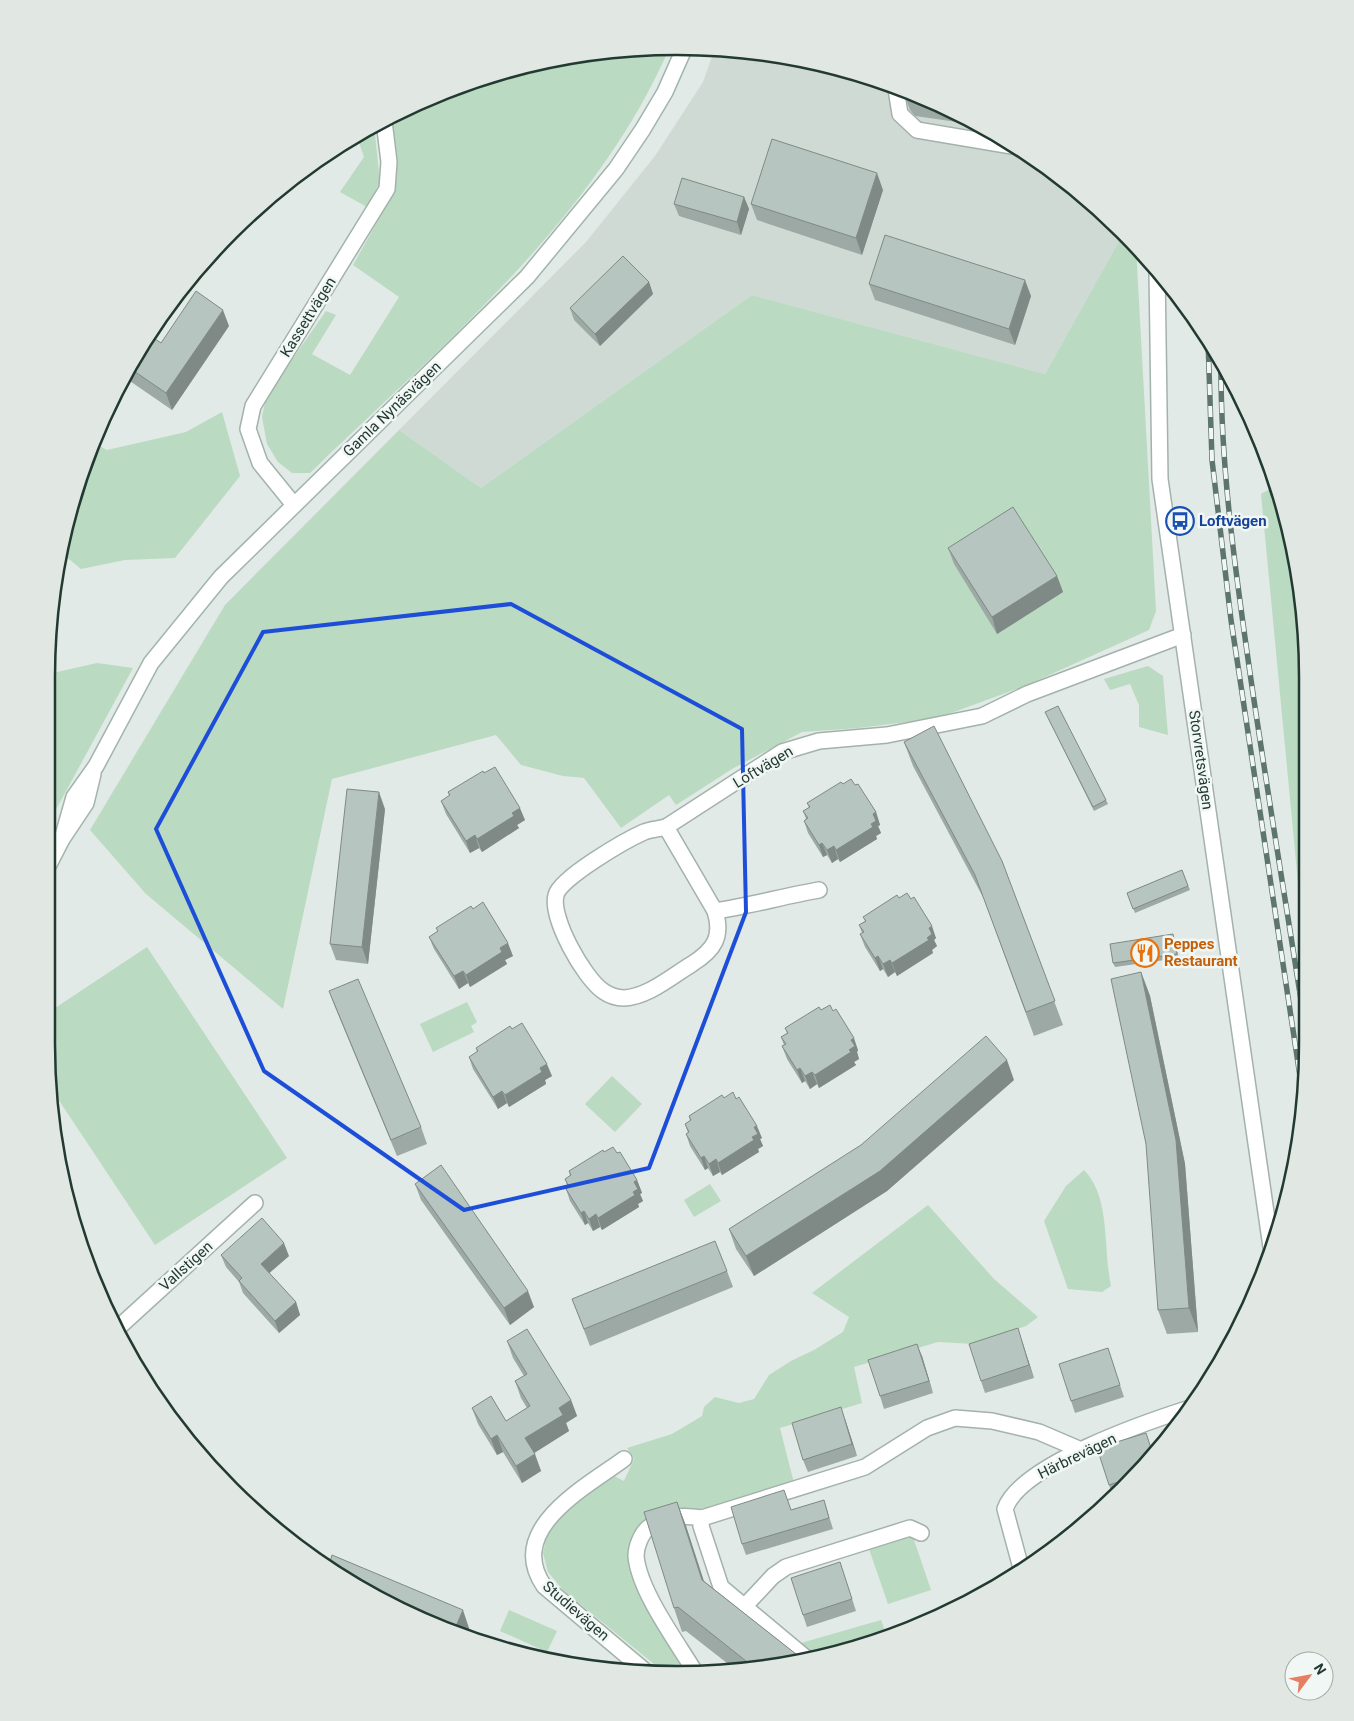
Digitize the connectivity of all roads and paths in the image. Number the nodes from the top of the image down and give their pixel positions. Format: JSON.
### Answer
{"nodes":[{"id":1,"x":681,"y":55,"type":"edge"},
{"id":2,"x":897,"y":95,"type":"edge"},
{"id":3,"x":385,"y":128,"type":"edge"},
{"id":4,"x":997,"y":143,"type":"edge"},
{"id":5,"x":1158,"y":283,"type":"edge"},
{"id":6,"x":294,"y":505,"type":"junction"},
{"id":7,"x":1183,"y":635,"type":"junction"},
{"id":8,"x":666,"y":827,"type":"junction"},
{"id":9,"x":55,"y":853,"type":"edge"},
{"id":10,"x":819,"y":890,"type":"dead end"},
{"id":11,"x":715,"y":911,"type":"junction"},
{"id":12,"x":255,"y":1203,"type":"dead end"},
{"id":13,"x":1269,"y":1234,"type":"edge"},
{"id":14,"x":122,"y":1324,"type":"edge"},
{"id":15,"x":1177,"y":1413,"type":"edge"},
{"id":16,"x":1081,"y":1450,"type":"junction"},
{"id":17,"x":624,"y":1459,"type":"dead end"},
{"id":18,"x":702,"y":1518,"type":"junction"},
{"id":19,"x":921,"y":1533,"type":"dead end"},
{"id":20,"x":1020,"y":1563,"type":"edge"},
{"id":21,"x":744,"y":1607,"type":"junction"},
{"id":22,"x":800,"y":1653,"type":"edge"},
{"id":23,"x":639,"y":1665,"type":"edge"},
{"id":24,"x":691,"y":1666,"type":"edge"}],
"edges":[{"from":1,"to":6,"type":"street","name":"Gamla Nynäsvägen"},
{"from":2,"to":4,"type":"street"},
{"from":3,"to":6,"type":"street","name":"Kassettvägen"},
{"from":5,"to":7,"type":"street","name":"Storvretsvägen"},
{"from":6,"to":9,"type":"street","name":"Gamla Nynäsvägen"},
{"from":7,"to":8,"type":"street","name":"Loftvägen"},
{"from":7,"to":13,"type":"street","name":"Storvretsvägen"},
{"from":8,"to":11,"type":"street","name":"Loftvägen"},
{"from":8,"to":11,"type":"street","name":"Loftvägen"},
{"from":10,"to":11,"type":"street"},
{"from":12,"to":14,"type":"street","name":"Vallstigen"},
{"from":15,"to":16,"type":"street","name":"Härbrevägen"},
{"from":16,"to":18,"type":"street"},
{"from":16,"to":20,"type":"street","name":"Härbrevägen"},
{"from":17,"to":23,"type":"street","name":"Studievägen"},
{"from":18,"to":21,"type":"street"},
{"from":18,"to":24,"type":"street"},
{"from":19,"to":21,"type":"street"},
{"from":21,"to":22,"type":"street"}]}
